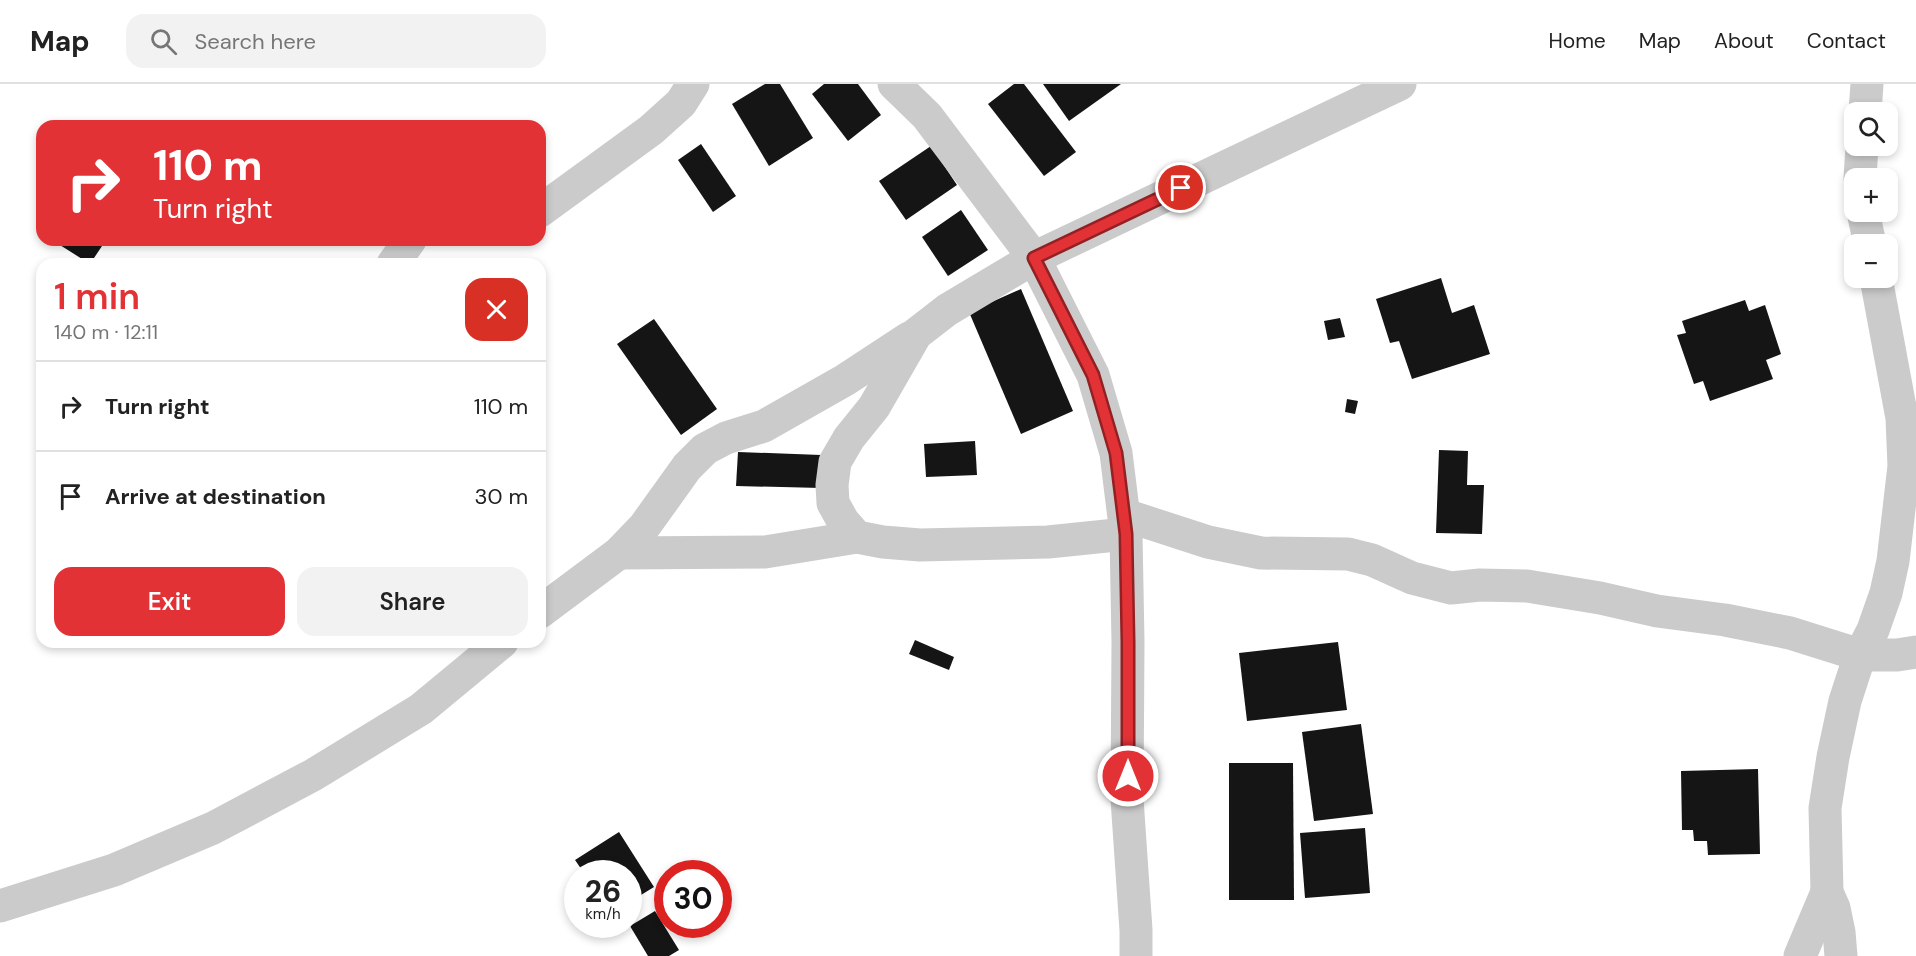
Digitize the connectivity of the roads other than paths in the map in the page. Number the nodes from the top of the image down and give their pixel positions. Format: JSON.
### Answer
{"nodes":[{"id":1,"x":693,"y":84,"type":"edge"},
{"id":2,"x":894,"y":84,"type":"edge"},
{"id":3,"x":1400,"y":84,"type":"edge"},
{"id":4,"x":1867,"y":84,"type":"edge"},
{"id":5,"x":1866,"y":102,"type":"edge"},
{"id":6,"x":546,"y":207,"type":"edge"},
{"id":7,"x":1034,"y":258,"type":"junction"},
{"id":8,"x":1878,"y":288,"type":"edge"},
{"id":9,"x":916,"y":334,"type":"junction"},
{"id":10,"x":1125,"y":524,"type":"junction"},
{"id":11,"x":857,"y":537,"type":"junction"},
{"id":12,"x":619,"y":553,"type":"junction"},
{"id":13,"x":546,"y":608,"type":"edge"},
{"id":14,"x":495,"y":648,"type":"edge"},
{"id":15,"x":1916,"y":652,"type":"edge"},
{"id":16,"x":1860,"y":655,"type":"junction"},
{"id":17,"x":1827,"y":892,"type":"junction"},
{"id":18,"x":0,"y":906,"type":"edge"},
{"id":19,"x":1136,"y":956,"type":"edge"},
{"id":20,"x":1800,"y":956,"type":"edge"},
{"id":21,"x":1841,"y":956,"type":"edge"}],
"edges":[{"from":1,"to":6,"type":"street"},
{"from":2,"to":7,"type":"street"},
{"from":3,"to":7,"type":"street"},
{"from":4,"to":5,"type":"street"},
{"from":7,"to":9,"type":"street"},
{"from":7,"to":10,"type":"street"},
{"from":8,"to":16,"type":"street"},
{"from":9,"to":11,"type":"street"},
{"from":9,"to":12,"type":"street"},
{"from":10,"to":11,"type":"street"},
{"from":10,"to":16,"type":"street"},
{"from":10,"to":19,"type":"street"},
{"from":11,"to":12,"type":"street"},
{"from":12,"to":13,"type":"street"},
{"from":14,"to":18,"type":"street"},
{"from":15,"to":16,"type":"street"},
{"from":16,"to":17,"type":"street"},
{"from":17,"to":20,"type":"street"},
{"from":17,"to":21,"type":"street"}]}
